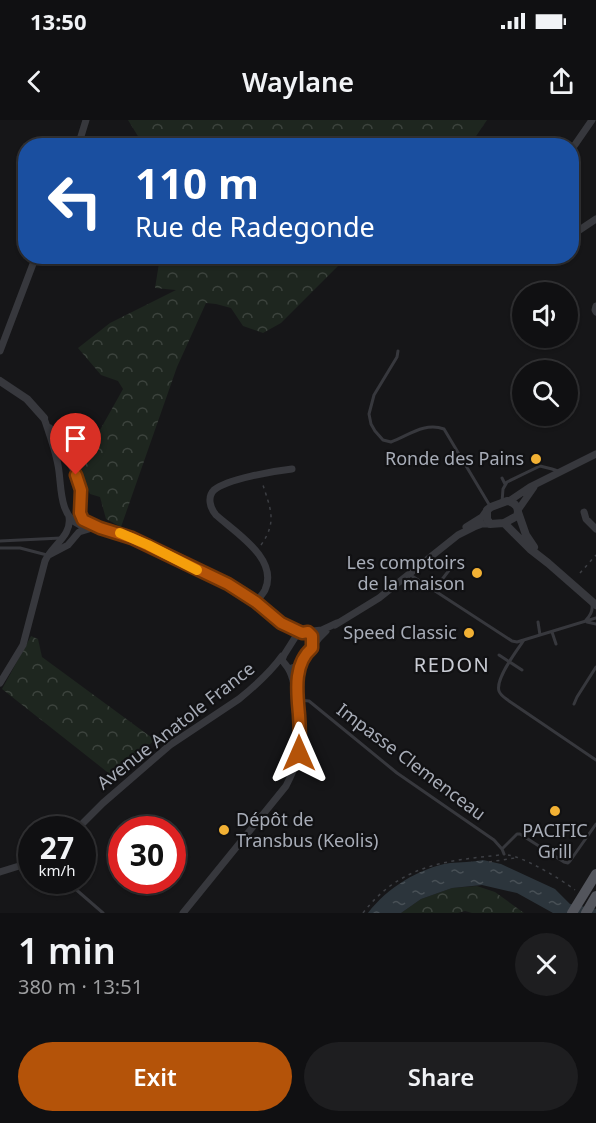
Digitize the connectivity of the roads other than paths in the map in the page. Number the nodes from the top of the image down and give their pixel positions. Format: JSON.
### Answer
{"nodes":[{"id":1,"x":86,"y":120,"type":"edge"},
{"id":2,"x":592,"y":120,"type":"edge"},
{"id":3,"x":80,"y":138,"type":"edge"},
{"id":4,"x":579,"y":139,"type":"edge"},
{"id":5,"x":596,"y":219,"type":"edge"},
{"id":6,"x":579,"y":230,"type":"edge"},
{"id":7,"x":33,"y":264,"type":"edge"},
{"id":8,"x":596,"y":306,"type":"edge"},
{"id":9,"x":596,"y":312,"type":"edge"},
{"id":10,"x":0,"y":351,"type":"edge"},
{"id":11,"x":398,"y":351,"type":"dead end"},
{"id":12,"x":0,"y":381,"type":"edge"},
{"id":13,"x":44,"y":418,"type":"junction"},
{"id":14,"x":596,"y":454,"type":"edge"},
{"id":15,"x":291,"y":469,"type":"dead end"},
{"id":16,"x":559,"y":472,"type":"junction"},
{"id":17,"x":502,"y":478,"type":"dead end"},
{"id":18,"x":538,"y":483,"type":"junction"},
{"id":19,"x":505,"y":484,"type":"junction"},
{"id":20,"x":505,"y":502,"type":"junction"},
{"id":21,"x":489,"y":509,"type":"junction"},
{"id":22,"x":518,"y":511,"type":"junction"},
{"id":23,"x":584,"y":512,"type":"dead end"},
{"id":24,"x":68,"y":515,"type":"junction"},
{"id":25,"x":504,"y":523,"type":"junction"},
{"id":26,"x":490,"y":524,"type":"junction"},
{"id":27,"x":100,"y":528,"type":"junction"},
{"id":28,"x":596,"y":529,"type":"edge"},
{"id":29,"x":458,"y":535,"type":"junction"},
{"id":30,"x":62,"y":537,"type":"junction"},
{"id":31,"x":0,"y":541,"type":"edge"},
{"id":32,"x":0,"y":548,"type":"edge"},
{"id":33,"x":48,"y":555,"type":"junction"},
{"id":34,"x":548,"y":563,"type":"junction"},
{"id":35,"x":450,"y":569,"type":"dead end"},
{"id":36,"x":408,"y":574,"type":"junction"},
{"id":37,"x":434,"y":590,"type":"junction"},
{"id":38,"x":256,"y":602,"type":"junction"},
{"id":39,"x":595,"y":604,"type":"edge"},
{"id":40,"x":596,"y":618,"type":"edge"},
{"id":41,"x":538,"y":622,"type":"dead end"},
{"id":42,"x":585,"y":622,"type":"junction"},
{"id":43,"x":281,"y":623,"type":"junction"},
{"id":44,"x":337,"y":623,"type":"junction"},
{"id":45,"x":596,"y":624,"type":"edge"},
{"id":46,"x":305,"y":632,"type":"junction"},
{"id":47,"x":552,"y":632,"type":"junction"},
{"id":48,"x":540,"y":635,"type":"junction"},
{"id":49,"x":524,"y":640,"type":"junction"},
{"id":50,"x":555,"y":644,"type":"dead end"},
{"id":51,"x":291,"y":645,"type":"junction"},
{"id":52,"x":312,"y":648,"type":"junction"},
{"id":53,"x":284,"y":654,"type":"junction"},
{"id":54,"x":499,"y":655,"type":"dead end"},
{"id":55,"x":304,"y":657,"type":"junction"},
{"id":56,"x":510,"y":663,"type":"junction"},
{"id":57,"x":596,"y":667,"type":"edge"},
{"id":58,"x":288,"y":668,"type":"junction"},
{"id":59,"x":522,"y":670,"type":"dead end"},
{"id":60,"x":270,"y":672,"type":"junction"},
{"id":61,"x":0,"y":683,"type":"edge"},
{"id":62,"x":297,"y":700,"type":"junction"},
{"id":63,"x":574,"y":704,"type":"dead end"},
{"id":64,"x":596,"y":760,"type":"edge"},
{"id":65,"x":90,"y":816,"type":"edge"},
{"id":66,"x":596,"y":824,"type":"edge"},
{"id":67,"x":502,"y":849,"type":"junction"},
{"id":68,"x":504,"y":854,"type":"road end"},
{"id":69,"x":18,"y":866,"type":"edge"},
{"id":70,"x":0,"y":872,"type":"edge"},
{"id":71,"x":596,"y":874,"type":"edge"},
{"id":72,"x":81,"y":894,"type":"edge"},
{"id":73,"x":596,"y":897,"type":"edge"},
{"id":74,"x":102,"y":913,"type":"edge"},
{"id":75,"x":183,"y":913,"type":"edge"},
{"id":76,"x":572,"y":913,"type":"edge"},
{"id":77,"x":586,"y":913,"type":"edge"}],
"edges":[{"from":1,"to":3,"type":"street"},
{"from":2,"to":4,"type":"street"},
{"from":5,"to":6,"type":"street"},
{"from":7,"to":10,"type":"street"},
{"from":8,"to":9,"type":"street"},
{"from":11,"to":21,"type":"lane"},
{"from":12,"to":13,"type":"street"},
{"from":13,"to":24,"type":"street"},
{"from":13,"to":27,"type":"street"},
{"from":14,"to":16,"type":"street"},
{"from":15,"to":38,"type":"street"},
{"from":16,"to":18,"type":"street"},
{"from":16,"to":19,"type":"lane"},
{"from":17,"to":19,"type":"lane"},
{"from":18,"to":20,"type":"street"},
{"from":18,"to":22,"type":"street"},
{"from":19,"to":20,"type":"lane"},
{"from":20,"to":21,"type":"street"},
{"from":20,"to":22,"type":"street"},
{"from":21,"to":26,"type":"street"},
{"from":21,"to":29,"type":"street"},
{"from":22,"to":25,"type":"street"},
{"from":22,"to":34,"type":"street"},
{"from":23,"to":28,"type":"street"},
{"from":24,"to":27,"type":"street"},
{"from":24,"to":30,"type":"street"},
{"from":25,"to":26,"type":"street"},
{"from":25,"to":34,"type":"street"},
{"from":26,"to":29,"type":"street"},
{"from":27,"to":33,"type":"street"},
{"from":27,"to":38,"type":"street"},
{"from":29,"to":36,"type":"street"},
{"from":30,"to":31,"type":"lane"},
{"from":30,"to":33,"type":"street"},
{"from":32,"to":33,"type":"lane"},
{"from":33,"to":61,"type":"street"},
{"from":34,"to":39,"type":"street"},
{"from":35,"to":37,"type":"lane"},
{"from":36,"to":37,"type":"lane"},
{"from":36,"to":44,"type":"street"},
{"from":37,"to":49,"type":"lane"},
{"from":38,"to":43,"type":"street"},
{"from":39,"to":42,"type":"lane"},
{"from":40,"to":42,"type":"lane"},
{"from":41,"to":48,"type":"lane"},
{"from":42,"to":45,"type":"lane"},
{"from":42,"to":47,"type":"lane"},
{"from":43,"to":46,"type":"street"},
{"from":43,"to":51,"type":"street"},
{"from":44,"to":46,"type":"street"},
{"from":44,"to":52,"type":"street"},
{"from":46,"to":51,"type":"street","name":"Avenue Anatole France"},
{"from":46,"to":52,"type":"street"},
{"from":47,"to":48,"type":"lane"},
{"from":47,"to":50,"type":"lane"},
{"from":48,"to":49,"type":"lane"},
{"from":49,"to":56,"type":"lane"},
{"from":51,"to":53,"type":"street","name":"Avenue Anatole France"},
{"from":52,"to":55,"type":"street"},
{"from":53,"to":58,"type":"street"},
{"from":53,"to":60,"type":"street","name":"Avenue Anatole France"},
{"from":54,"to":56,"type":"lane"},
{"from":55,"to":58,"type":"street"},
{"from":55,"to":62,"type":"street"},
{"from":56,"to":59,"type":"lane"},
{"from":56,"to":64,"type":"lane"},
{"from":57,"to":63,"type":"lane"},
{"from":58,"to":60,"type":"street","name":"Avenue Anatole France"},
{"from":58,"to":62,"type":"street"},
{"from":60,"to":65,"type":"street","name":"Avenue Anatole France"},
{"from":62,"to":67,"type":"lane","name":"Impasse Clemenceau"},
{"from":62,"to":75,"type":"street"},
{"from":66,"to":67,"type":"lane"},
{"from":67,"to":68,"type":"lane","name":"Impasse Clemenceau"},
{"from":69,"to":70,"type":"street"},
{"from":71,"to":76,"type":"main road","bridge":true},
{"from":72,"to":74,"type":"lane"},
{"from":73,"to":77,"type":"main road","bridge":true}]}
